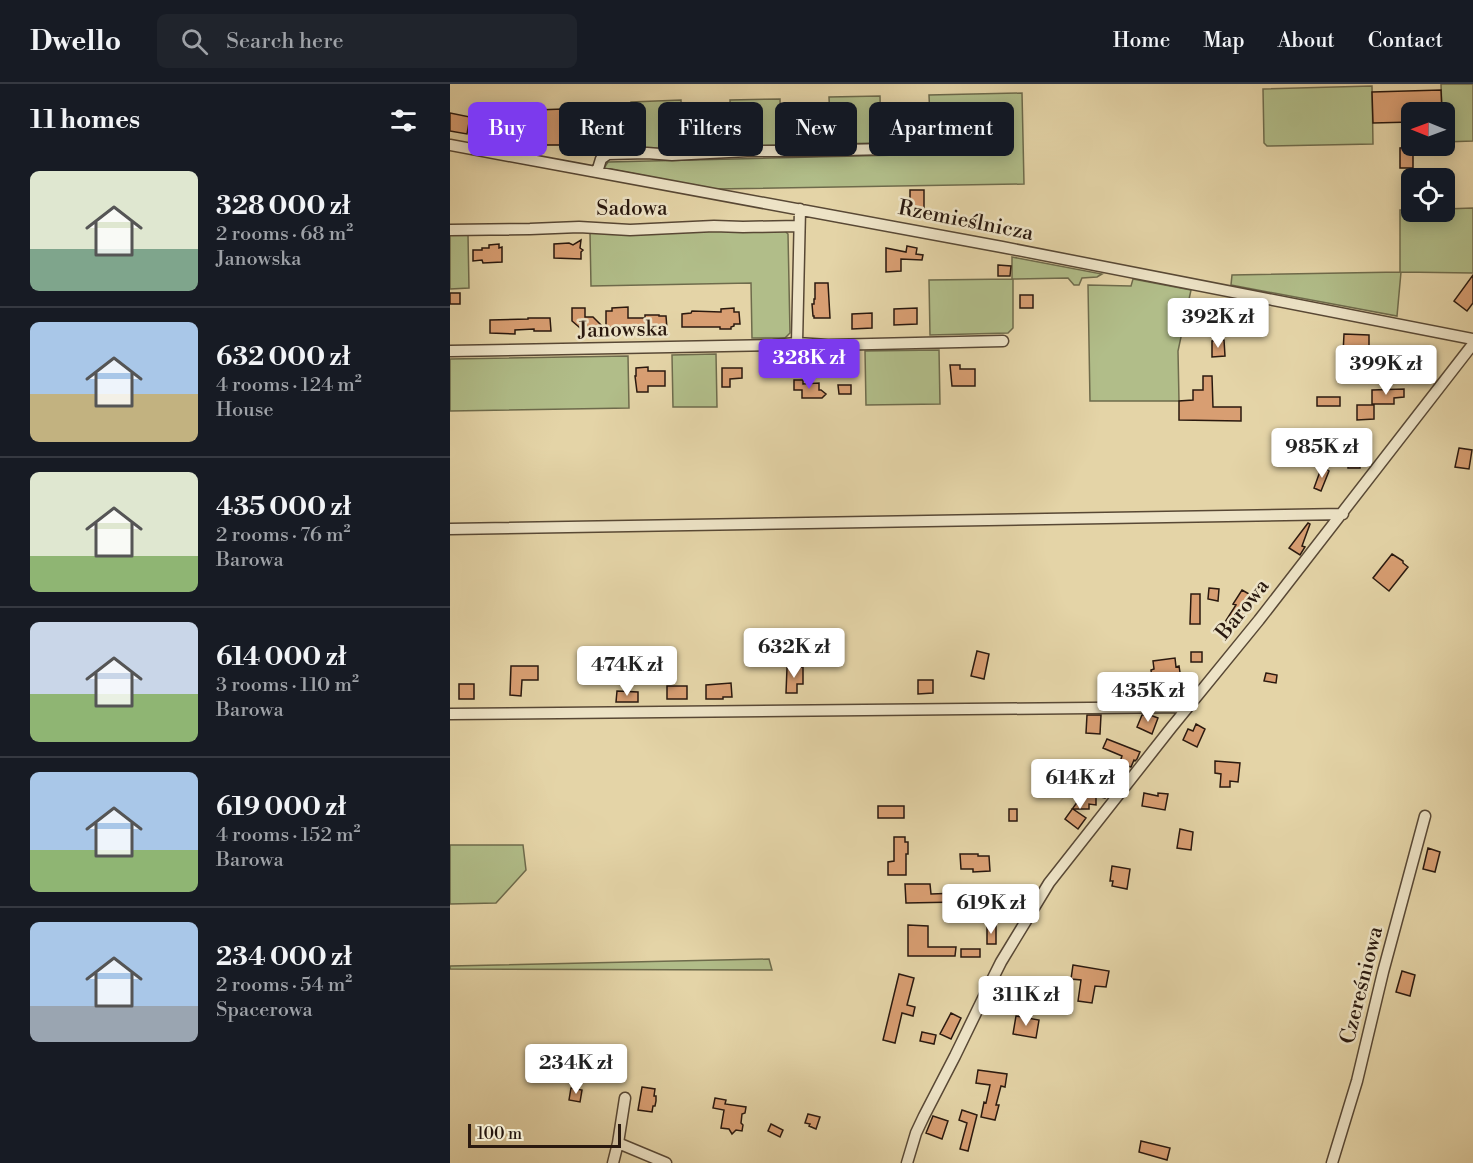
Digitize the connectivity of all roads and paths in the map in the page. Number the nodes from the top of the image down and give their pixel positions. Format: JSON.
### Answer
{"nodes":[{"id":1,"x":450,"y":145,"type":"edge"},
{"id":2,"x":869,"y":150,"type":"edge"},
{"id":3,"x":597,"y":172,"type":"junction"},
{"id":4,"x":800,"y":209,"type":"junction"},
{"id":5,"x":798,"y":226,"type":"junction"},
{"id":6,"x":450,"y":230,"type":"edge"},
{"id":7,"x":1473,"y":339,"type":"edge"},
{"id":8,"x":1003,"y":341,"type":"dead end"},
{"id":9,"x":797,"y":343,"type":"junction"},
{"id":10,"x":1473,"y":344,"type":"edge"},
{"id":11,"x":450,"y":351,"type":"edge"},
{"id":12,"x":1342,"y":514,"type":"junction"},
{"id":13,"x":450,"y":530,"type":"edge"},
{"id":14,"x":1188,"y":707,"type":"junction"},
{"id":15,"x":450,"y":714,"type":"edge"},
{"id":16,"x":1425,"y":816,"type":"dead end"},
{"id":17,"x":625,"y":1098,"type":"dead end"},
{"id":18,"x":618,"y":1143,"type":"junction"},
{"id":19,"x":613,"y":1163,"type":"edge"},
{"id":20,"x":666,"y":1163,"type":"edge"},
{"id":21,"x":907,"y":1163,"type":"edge"},
{"id":22,"x":1332,"y":1163,"type":"edge"}],
"edges":[{"from":1,"to":3,"type":"street","name":"Rzemieślnicza"},
{"from":2,"to":3,"type":"street"},
{"from":3,"to":4,"type":"street","name":"Rzemieślnicza"},
{"from":4,"to":5,"type":"street"},
{"from":4,"to":7,"type":"street","name":"Rzemieślnicza"},
{"from":5,"to":6,"type":"street","name":"Sadowa"},
{"from":5,"to":9,"type":"street"},
{"from":8,"to":9,"type":"street","name":"Janowska"},
{"from":9,"to":11,"type":"street","name":"Janowska"},
{"from":10,"to":12,"type":"street","name":"Barowa"},
{"from":12,"to":13,"type":"street"},
{"from":12,"to":14,"type":"street","name":"Barowa"},
{"from":14,"to":15,"type":"street"},
{"from":14,"to":21,"type":"street","name":"Barowa"},
{"from":16,"to":22,"type":"street","name":"Czereśniowa"},
{"from":17,"to":18,"type":"street"},
{"from":18,"to":19,"type":"street"},
{"from":18,"to":20,"type":"street"}]}
